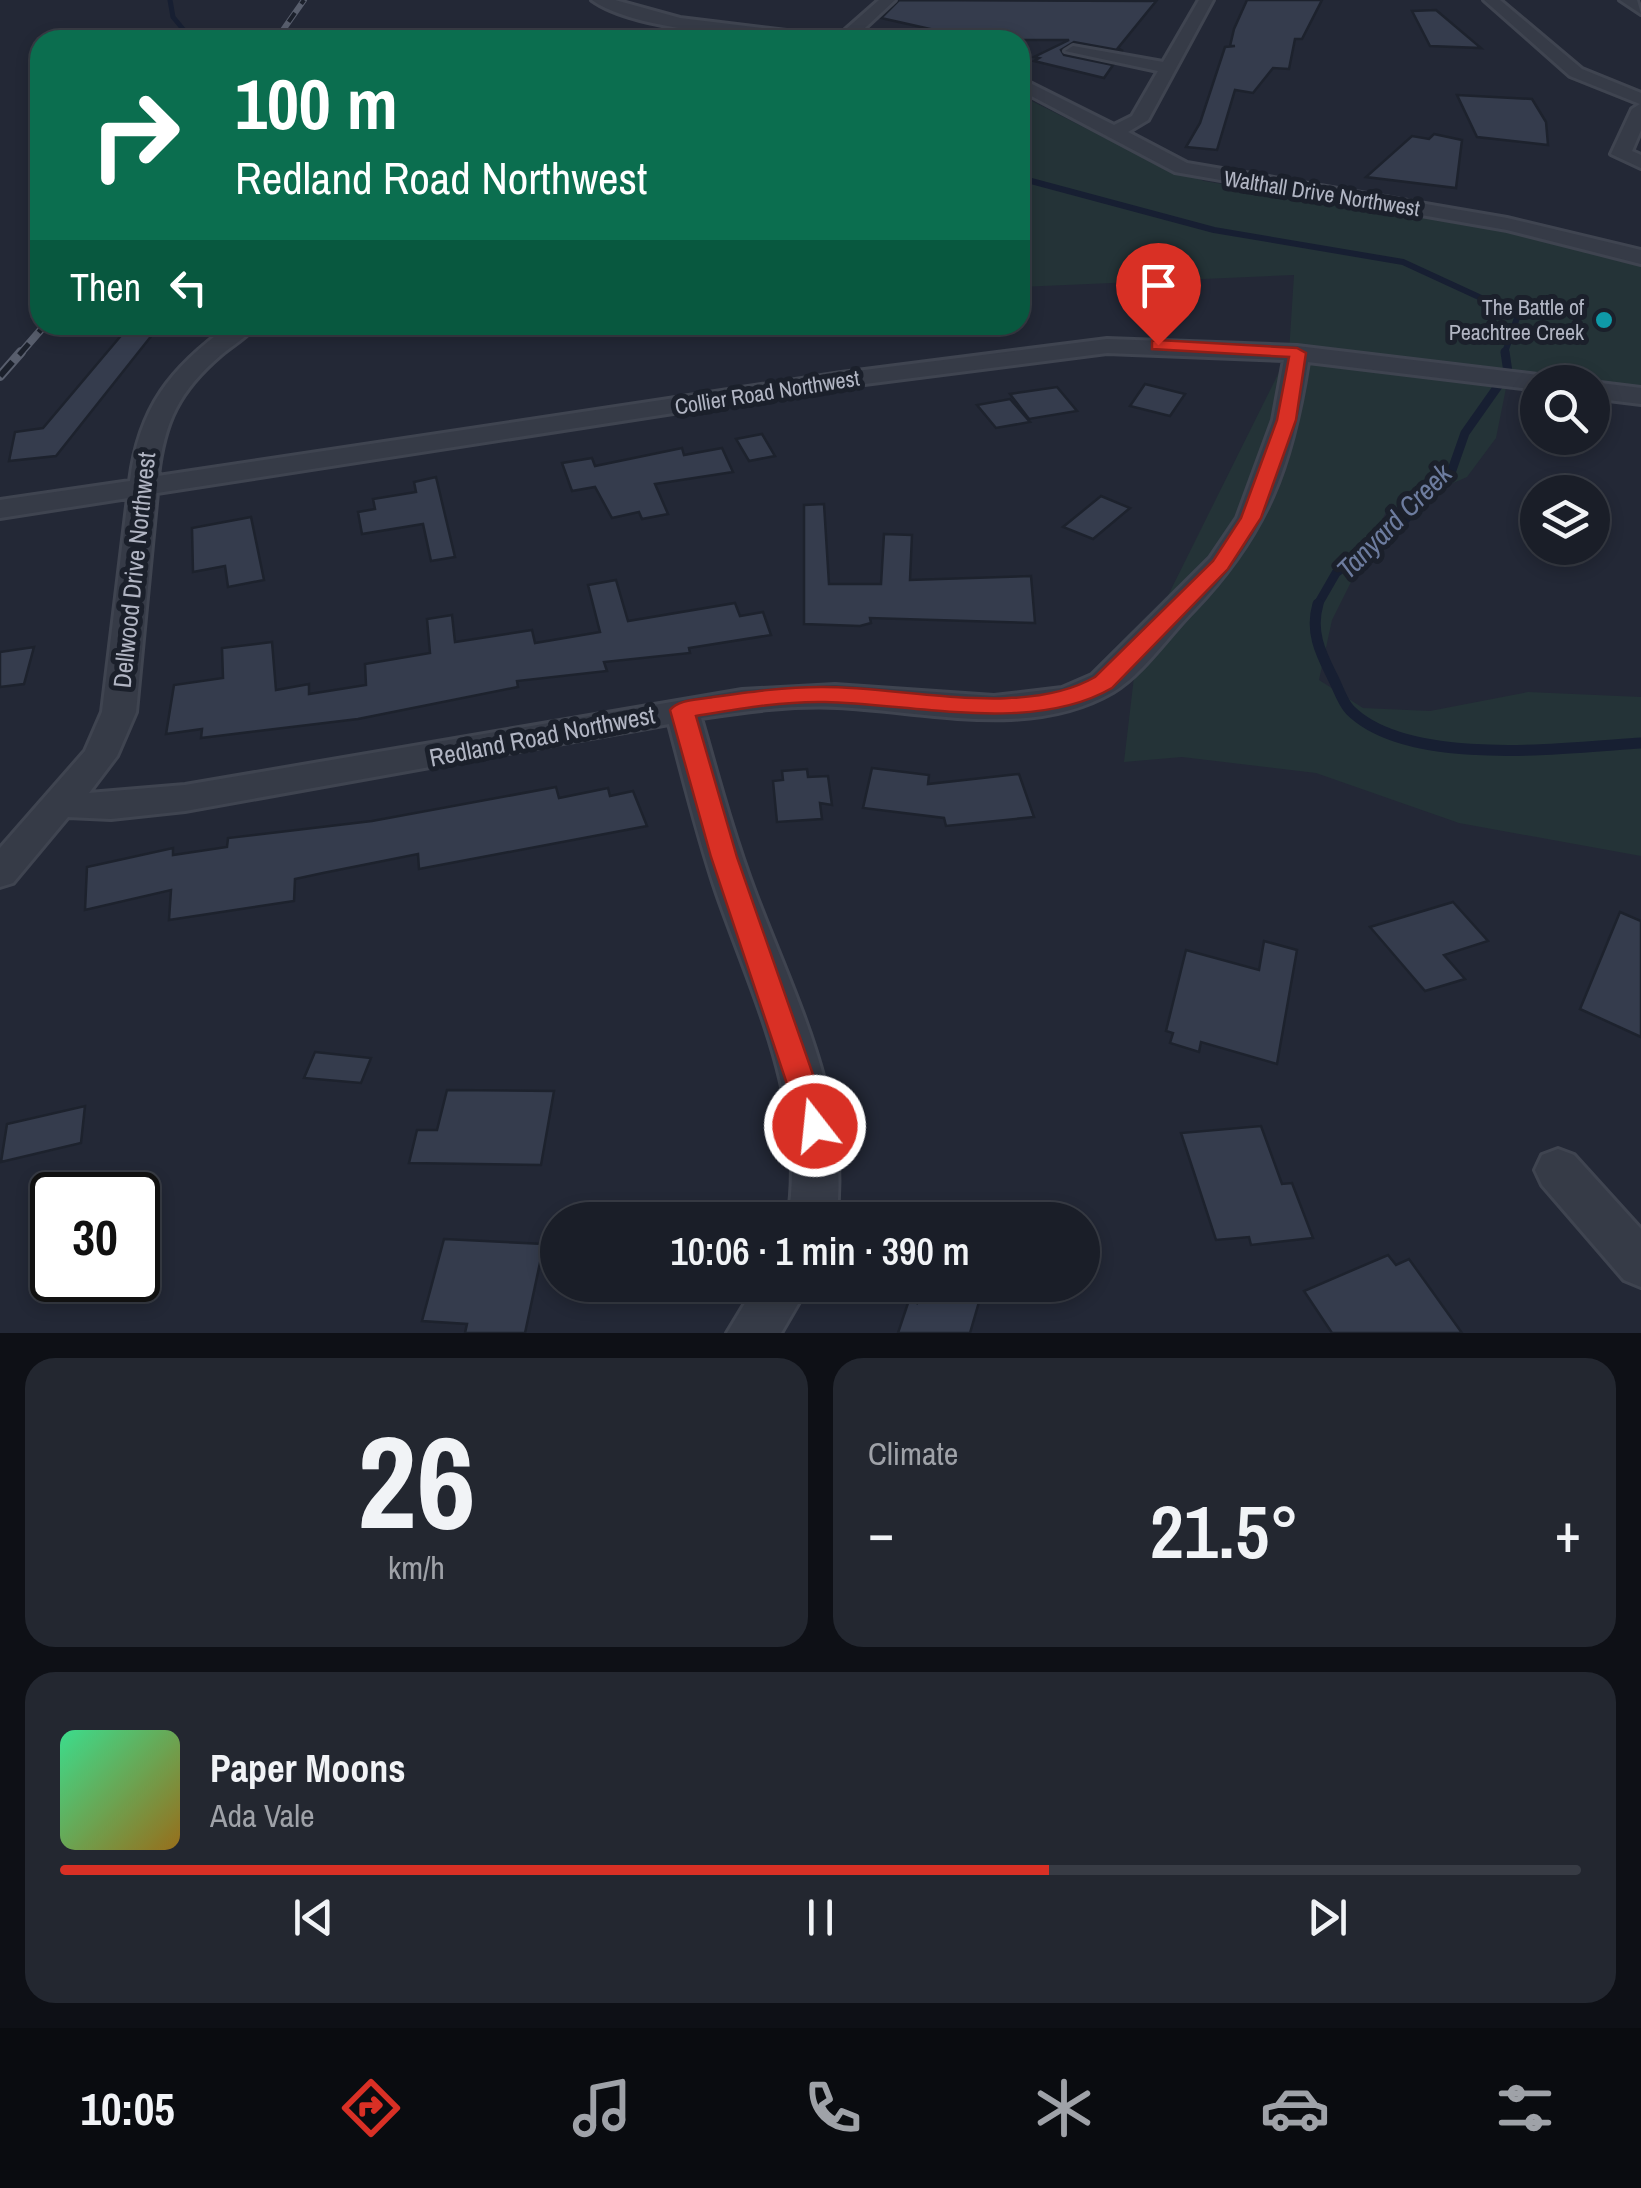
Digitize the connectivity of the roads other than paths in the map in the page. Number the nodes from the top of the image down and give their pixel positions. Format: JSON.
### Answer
{"nodes":[{"id":1,"x":600,"y":0,"type":"edge"},
{"id":2,"x":888,"y":0,"type":"edge"},
{"id":3,"x":1206,"y":0,"type":"edge"},
{"id":4,"x":1492,"y":0,"type":"edge"},
{"id":5,"x":1627,"y":0,"type":"edge"},
{"id":6,"x":1641,"y":9,"type":"edge"},
{"id":7,"x":728,"y":30,"type":"edge"},
{"id":8,"x":854,"y":30,"type":"edge"},
{"id":9,"x":1073,"y":52,"type":"dead end"},
{"id":10,"x":1168,"y":68,"type":"junction"},
{"id":11,"x":1030,"y":88,"type":"edge"},
{"id":12,"x":1641,"y":98,"type":"edge"},
{"id":13,"x":1641,"y":109,"type":"edge"},
{"id":14,"x":1116,"y":131,"type":"junction"},
{"id":15,"x":1641,"y":162,"type":"edge"},
{"id":16,"x":1641,"y":257,"type":"edge"},
{"id":17,"x":232,"y":335,"type":"edge"},
{"id":18,"x":1297,"y":353,"type":"junction"},
{"id":19,"x":1520,"y":381,"type":"edge"},
{"id":20,"x":1610,"y":392,"type":"edge"},
{"id":21,"x":1641,"y":396,"type":"edge"},
{"id":22,"x":144,"y":487,"type":"junction"},
{"id":23,"x":0,"y":508,"type":"edge"},
{"id":24,"x":682,"y":710,"type":"junction"},
{"id":25,"x":62,"y":804,"type":"junction"},
{"id":26,"x":0,"y":873,"type":"edge"},
{"id":27,"x":1558,"y":1170,"type":"dead end"},
{"id":28,"x":817,"y":1202,"type":"edge"},
{"id":29,"x":1641,"y":1264,"type":"edge"},
{"id":30,"x":773,"y":1302,"type":"edge"},
{"id":31,"x":752,"y":1333,"type":"edge"}],
"edges":[{"from":1,"to":7,"type":"street"},
{"from":2,"to":8,"type":"street"},
{"from":3,"to":10,"type":"street"},
{"from":4,"to":12,"type":"street"},
{"from":5,"to":6,"type":"street"},
{"from":9,"to":10,"type":"street"},
{"from":10,"to":14,"type":"street"},
{"from":11,"to":14,"type":"street","name":"Walthall Drive Northwest"},
{"from":13,"to":15,"type":"street"},
{"from":14,"to":16,"type":"street","name":"Walthall Drive Northwest"},
{"from":17,"to":22,"type":"street","name":"Dellwood Drive Northwest"},
{"from":18,"to":19,"type":"street","name":"Collier Road Northwest"},
{"from":18,"to":22,"type":"street","name":"Collier Road Northwest"},
{"from":18,"to":24,"type":"street","name":"Redland Road Northwest"},
{"from":20,"to":21,"type":"street"},
{"from":22,"to":23,"type":"street","name":"Collier Road Northwest"},
{"from":22,"to":25,"type":"street","name":"Dellwood Drive Northwest"},
{"from":24,"to":25,"type":"street","name":"Redland Road Northwest"},
{"from":24,"to":28,"type":"street"},
{"from":25,"to":26,"type":"street","name":"Dellwood Drive Northwest"},
{"from":27,"to":29,"type":"street"},
{"from":30,"to":31,"type":"street"}]}
